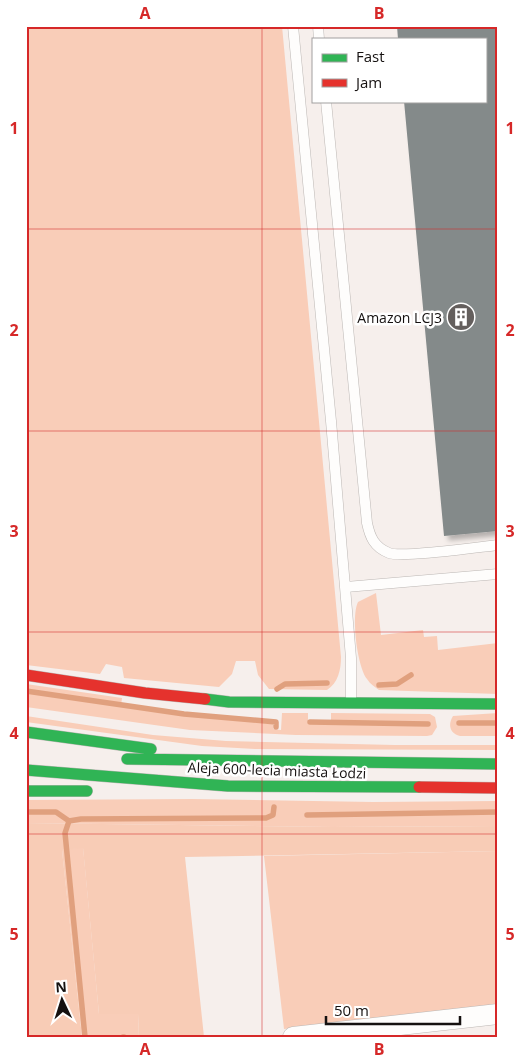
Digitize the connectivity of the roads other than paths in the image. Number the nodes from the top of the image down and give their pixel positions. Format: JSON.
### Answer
{"nodes":[{"id":1,"x":293,"y":26,"type":"edge"},
{"id":2,"x":326,"y":102,"type":"edge"},
{"id":3,"x":498,"y":545,"type":"edge"},
{"id":4,"x":498,"y":574,"type":"edge"},
{"id":5,"x":346,"y":587,"type":"junction"},
{"id":6,"x":26,"y":675,"type":"edge"},
{"id":7,"x":351,"y":703,"type":"junction"},
{"id":8,"x":498,"y":704,"type":"edge"},
{"id":9,"x":26,"y":732,"type":"edge"},
{"id":10,"x":118,"y":758,"type":"dead end"},
{"id":11,"x":225,"y":760,"type":"junction"},
{"id":12,"x":498,"y":764,"type":"edge"},
{"id":13,"x":26,"y":770,"type":"edge"},
{"id":14,"x":228,"y":786,"type":"junction"},
{"id":15,"x":498,"y":788,"type":"edge"},
{"id":16,"x":26,"y":791,"type":"edge"},
{"id":17,"x":101,"y":791,"type":"dead end"},
{"id":18,"x":138,"y":791,"type":"dead end"},
{"id":19,"x":498,"y":1014,"type":"edge"},
{"id":20,"x":376,"y":1032,"type":"edge"},
{"id":21,"x":293,"y":1037,"type":"edge"}],
"edges":[{"from":1,"to":5,"type":"lane"},
{"from":2,"to":3,"type":"lane"},
{"from":4,"to":5,"type":"lane"},
{"from":5,"to":7,"type":"lane"},
{"from":6,"to":7,"type":"main road"},
{"from":7,"to":8,"type":"main road"},
{"from":9,"to":11,"type":"main road"},
{"from":10,"to":11,"type":"main road","name":"Aleja 600-lecia miasta Łodzi"},
{"from":11,"to":12,"type":"main road","name":"Aleja 600-lecia miasta Łodzi"},
{"from":13,"to":14,"type":"main road","name":"Aleja 600-lecia miasta Łodzi"},
{"from":14,"to":15,"type":"main road","name":"Aleja 600-lecia miasta Łodzi"},
{"from":14,"to":18,"type":"main road"},
{"from":16,"to":17,"type":"main road"},
{"from":19,"to":20,"type":"street"},
{"from":20,"to":21,"type":"street"}]}
